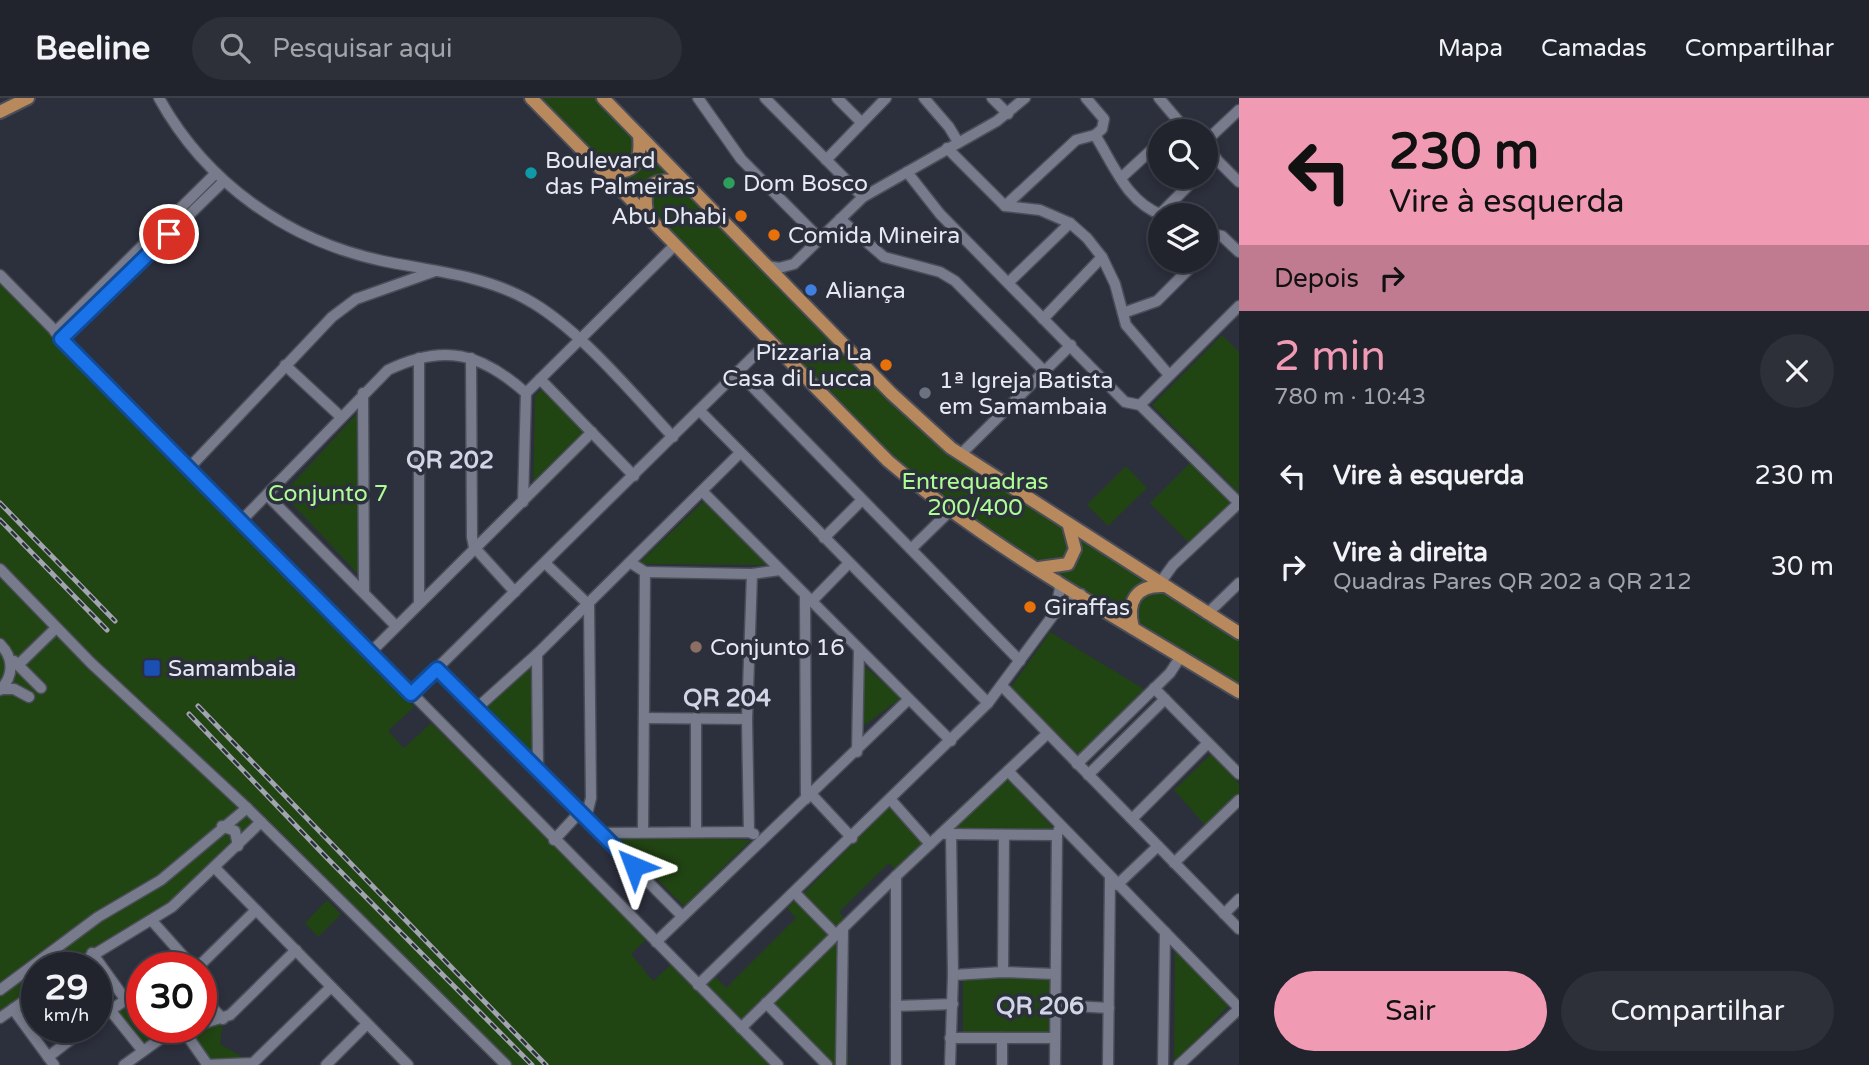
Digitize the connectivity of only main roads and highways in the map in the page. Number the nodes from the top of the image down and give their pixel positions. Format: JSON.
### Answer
{"nodes":[{"id":1,"x":531,"y":98,"type":"edge"},
{"id":2,"x":21,"y":100,"type":"edge"},
{"id":3,"x":608,"y":101,"type":"edge"},
{"id":4,"x":0,"y":112,"type":"edge"},
{"id":5,"x":639,"y":135,"type":"junction"},
{"id":6,"x":601,"y":169,"type":"junction"},
{"id":7,"x":685,"y":183,"type":"junction"},
{"id":8,"x":649,"y":219,"type":"junction"},
{"id":9,"x":1069,"y":526,"type":"junction"},
{"id":10,"x":1039,"y":568,"type":"junction"},
{"id":11,"x":1162,"y":585,"type":"junction"},
{"id":12,"x":1133,"y":628,"type":"junction"},
{"id":13,"x":1239,"y":633,"type":"edge"},
{"id":14,"x":1239,"y":692,"type":"edge"}],
"edges":[{"from":1,"to":6,"type":"main road"},
{"from":2,"to":4,"type":"main road"},
{"from":3,"to":5,"type":"main road"},
{"from":5,"to":6,"type":"main road"},
{"from":5,"to":7,"type":"main road"},
{"from":6,"to":8,"type":"main road"},
{"from":7,"to":8,"type":"main road"},
{"from":7,"to":9,"type":"main road"},
{"from":8,"to":10,"type":"main road"},
{"from":9,"to":10,"type":"main road"},
{"from":9,"to":11,"type":"main road"},
{"from":10,"to":12,"type":"main road"},
{"from":11,"to":12,"type":"main road"},
{"from":11,"to":13,"type":"main road"},
{"from":12,"to":14,"type":"main road"}]}
